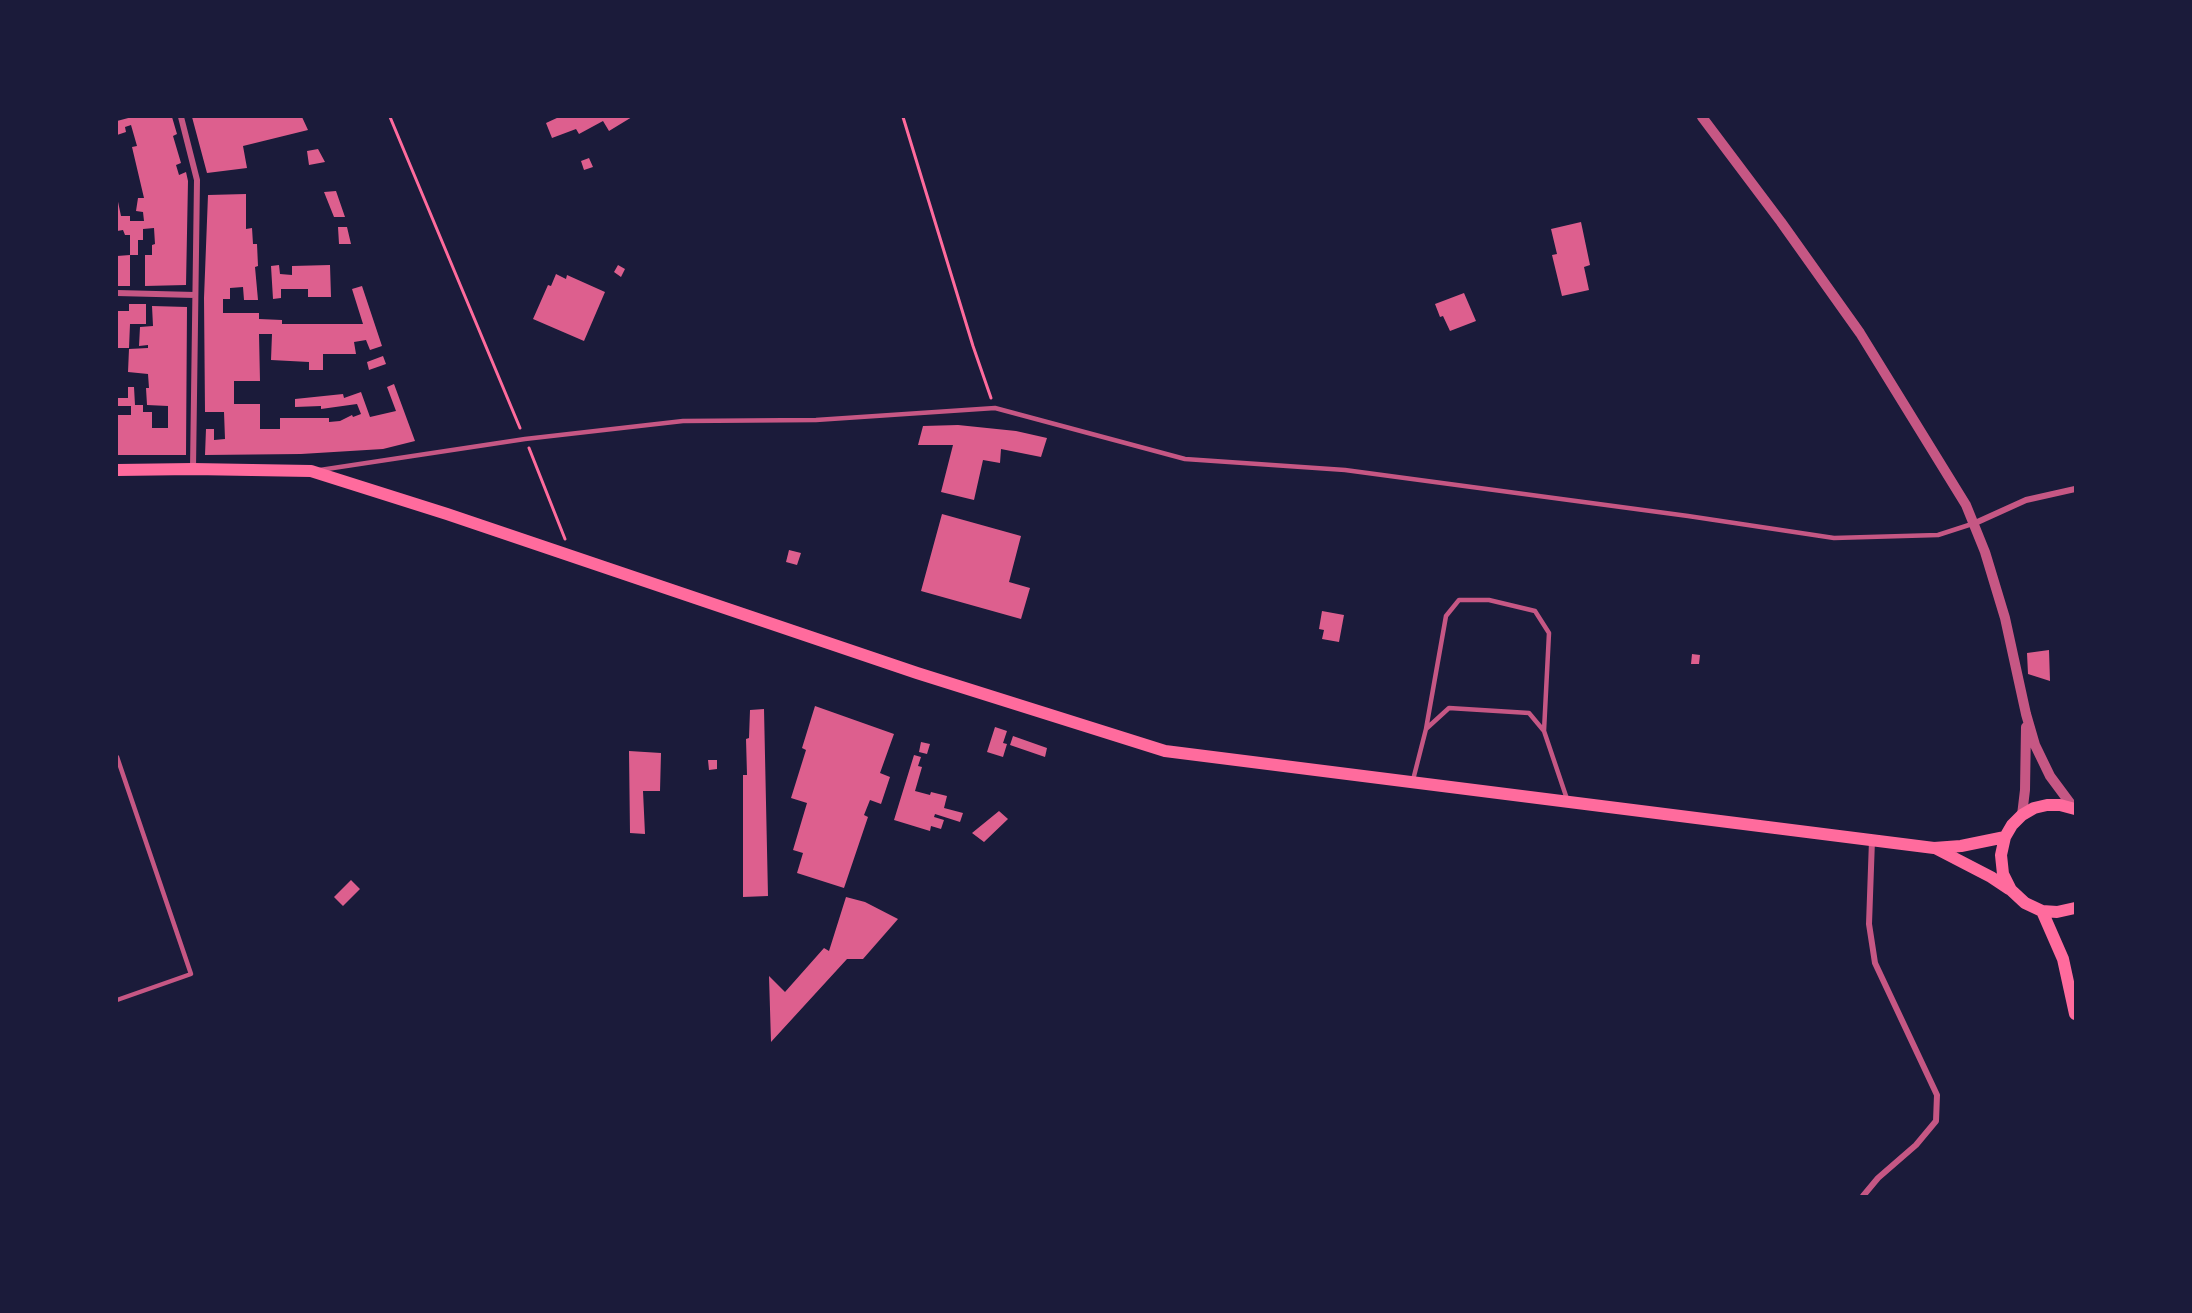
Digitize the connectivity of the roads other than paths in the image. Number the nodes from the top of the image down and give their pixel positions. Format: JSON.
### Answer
{"nodes":[{"id":1,"x":181,"y":117,"type":"edge"},
{"id":2,"x":1702,"y":117,"type":"edge"},
{"id":3,"x":117,"y":293,"type":"edge"},
{"id":4,"x":195,"y":296,"type":"junction"},
{"id":5,"x":194,"y":469,"type":"junction"},
{"id":6,"x":117,"y":470,"type":"edge"},
{"id":7,"x":311,"y":471,"type":"junction"},
{"id":8,"x":2075,"y":489,"type":"edge"},
{"id":9,"x":1972,"y":524,"type":"junction"},
{"id":10,"x":2026,"y":714,"type":"junction"},
{"id":11,"x":1426,"y":729,"type":"junction"},
{"id":12,"x":1544,"y":731,"type":"junction"},
{"id":13,"x":117,"y":758,"type":"edge"},
{"id":14,"x":1412,"y":782,"type":"junction"},
{"id":15,"x":1568,"y":802,"type":"junction"},
{"id":16,"x":2074,"y":808,"type":"edge"},
{"id":17,"x":2022,"y":815,"type":"junction"},
{"id":18,"x":2005,"y":837,"type":"junction"},
{"id":19,"x":1872,"y":840,"type":"junction"},
{"id":20,"x":1934,"y":848,"type":"junction"},
{"id":21,"x":2011,"y":890,"type":"junction"},
{"id":22,"x":2075,"y":908,"type":"edge"},
{"id":23,"x":2042,"y":911,"type":"junction"},
{"id":24,"x":117,"y":1000,"type":"edge"},
{"id":25,"x":2075,"y":1014,"type":"edge"},
{"id":26,"x":1863,"y":1196,"type":"edge"}],
"edges":[{"from":1,"to":4,"type":"street"},
{"from":2,"to":9,"type":"street"},
{"from":3,"to":4,"type":"street"},
{"from":4,"to":5,"type":"street"},
{"from":5,"to":6,"type":"main road"},
{"from":5,"to":7,"type":"main road"},
{"from":7,"to":9,"type":"lane"},
{"from":7,"to":14,"type":"main road"},
{"from":8,"to":9,"type":"street"},
{"from":9,"to":10,"type":"street"},
{"from":10,"to":16,"type":"street"},
{"from":10,"to":17,"type":"street"},
{"from":11,"to":12,"type":"lane"},
{"from":11,"to":12,"type":"lane"},
{"from":11,"to":14,"type":"lane"},
{"from":12,"to":15,"type":"lane"},
{"from":13,"to":24,"type":"lane"},
{"from":14,"to":15,"type":"main road"},
{"from":15,"to":19,"type":"main road"},
{"from":16,"to":17,"type":"main road"},
{"from":17,"to":18,"type":"main road"},
{"from":18,"to":20,"type":"main road"},
{"from":18,"to":21,"type":"main road"},
{"from":19,"to":20,"type":"main road"},
{"from":19,"to":26,"type":"street"},
{"from":20,"to":21,"type":"main road"},
{"from":21,"to":23,"type":"main road"},
{"from":22,"to":23,"type":"main road"},
{"from":23,"to":25,"type":"main road"}]}
